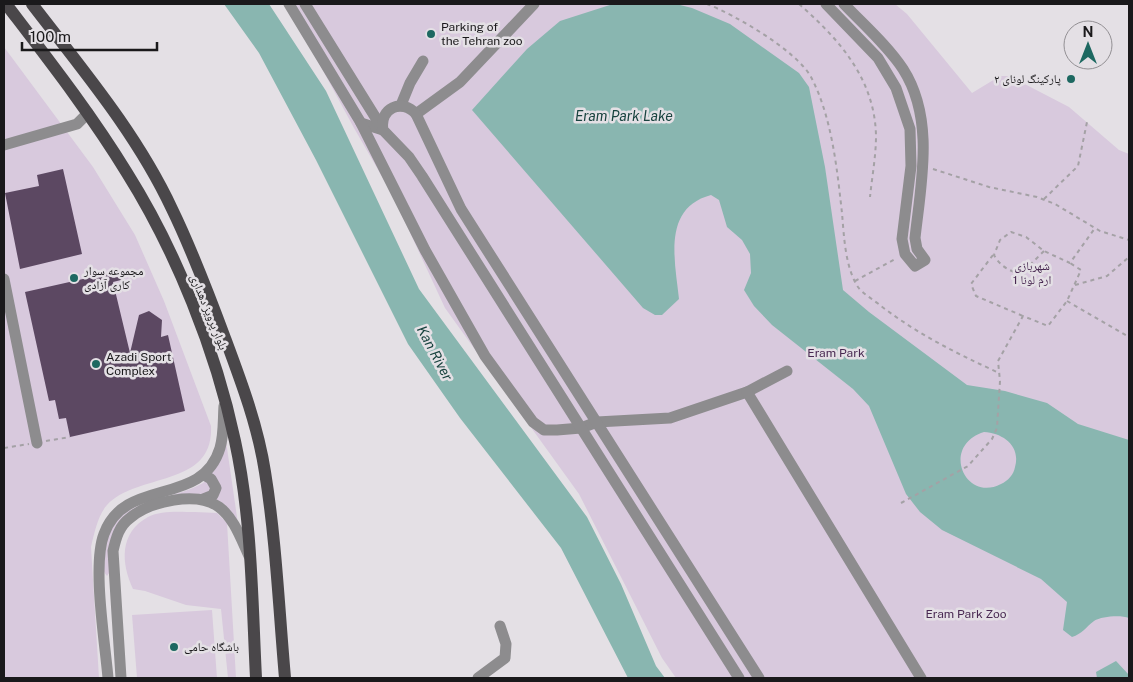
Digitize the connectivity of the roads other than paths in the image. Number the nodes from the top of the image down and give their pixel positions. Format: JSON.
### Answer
{"nodes":[{"id":1,"x":6,"y":4,"type":"edge"},
{"id":2,"x":32,"y":4,"type":"edge"},
{"id":3,"x":289,"y":4,"type":"edge"},
{"id":4,"x":305,"y":4,"type":"edge"},
{"id":5,"x":534,"y":4,"type":"edge"},
{"id":6,"x":844,"y":4,"type":"edge"},
{"id":7,"x":831,"y":5,"type":"edge"},
{"id":8,"x":423,"y":61,"type":"dead end"},
{"id":9,"x":401,"y":106,"type":"junction"},
{"id":10,"x":88,"y":113,"type":"junction"},
{"id":11,"x":416,"y":114,"type":"junction"},
{"id":12,"x":361,"y":123,"type":"junction"},
{"id":13,"x":382,"y":130,"type":"junction"},
{"id":14,"x":4,"y":145,"type":"edge"},
{"id":15,"x":911,"y":166,"type":"junction"},
{"id":16,"x":923,"y":166,"type":"junction"},
{"id":17,"x":4,"y":279,"type":"edge"},
{"id":18,"x":787,"y":371,"type":"dead end"},
{"id":19,"x":747,"y":392,"type":"junction"},
{"id":20,"x":225,"y":397,"type":"junction"},
{"id":21,"x":597,"y":422,"type":"junction"},
{"id":22,"x":581,"y":428,"type":"junction"},
{"id":23,"x":37,"y":443,"type":"dead end"},
{"id":24,"x":204,"y":475,"type":"junction"},
{"id":25,"x":203,"y":499,"type":"junction"},
{"id":26,"x":250,"y":558,"type":"junction"},
{"id":27,"x":695,"y":580,"type":"junction"},
{"id":28,"x":681,"y":590,"type":"junction"},
{"id":29,"x":101,"y":592,"type":"junction"},
{"id":30,"x":115,"y":592,"type":"junction"},
{"id":31,"x":500,"y":626,"type":"dead end"},
{"id":32,"x":108,"y":678,"type":"edge"},
{"id":33,"x":121,"y":678,"type":"edge"},
{"id":34,"x":256,"y":678,"type":"edge"},
{"id":35,"x":285,"y":678,"type":"edge"},
{"id":36,"x":478,"y":678,"type":"edge"},
{"id":37,"x":739,"y":678,"type":"edge"},
{"id":38,"x":759,"y":678,"type":"edge"},
{"id":39,"x":921,"y":678,"type":"edge"}],
"edges":[{"from":1,"to":10,"type":"main road","name":"بلوار پرویز دهداری"},
{"from":2,"to":35,"type":"main road","name":"بلوار پرویز دهداری"},
{"from":3,"to":12,"type":"street"},
{"from":4,"to":13,"type":"street"},
{"from":5,"to":11,"type":"street"},
{"from":6,"to":16,"type":"street"},
{"from":7,"to":15,"type":"street"},
{"from":8,"to":9,"type":"street"},
{"from":9,"to":11,"type":"street"},
{"from":9,"to":13,"type":"street"},
{"from":10,"to":14,"type":"street"},
{"from":10,"to":20,"type":"main road","name":"بلوار پرویز دهداری"},
{"from":11,"to":21,"type":"street"},
{"from":12,"to":13,"type":"street"},
{"from":12,"to":22,"type":"street"},
{"from":13,"to":22,"type":"street"},
{"from":15,"to":16,"type":"street"},
{"from":15,"to":16,"type":"street"},
{"from":17,"to":23,"type":"street"},
{"from":18,"to":19,"type":"street"},
{"from":19,"to":21,"type":"street"},
{"from":19,"to":39,"type":"street"},
{"from":20,"to":24,"type":"street"},
{"from":20,"to":26,"type":"main road","name":"بلوار پرویز دهداری"},
{"from":21,"to":22,"type":"street"},
{"from":21,"to":27,"type":"street"},
{"from":22,"to":28,"type":"street"},
{"from":24,"to":25,"type":"street"},
{"from":24,"to":29,"type":"street"},
{"from":25,"to":26,"type":"street"},
{"from":25,"to":30,"type":"street"},
{"from":26,"to":34,"type":"main road","name":"بلوار پرویز دهداری"},
{"from":27,"to":28,"type":"street"},
{"from":27,"to":38,"type":"street"},
{"from":28,"to":37,"type":"street"},
{"from":29,"to":30,"type":"street"},
{"from":29,"to":32,"type":"street"},
{"from":30,"to":33,"type":"street"},
{"from":31,"to":36,"type":"street"}]}
